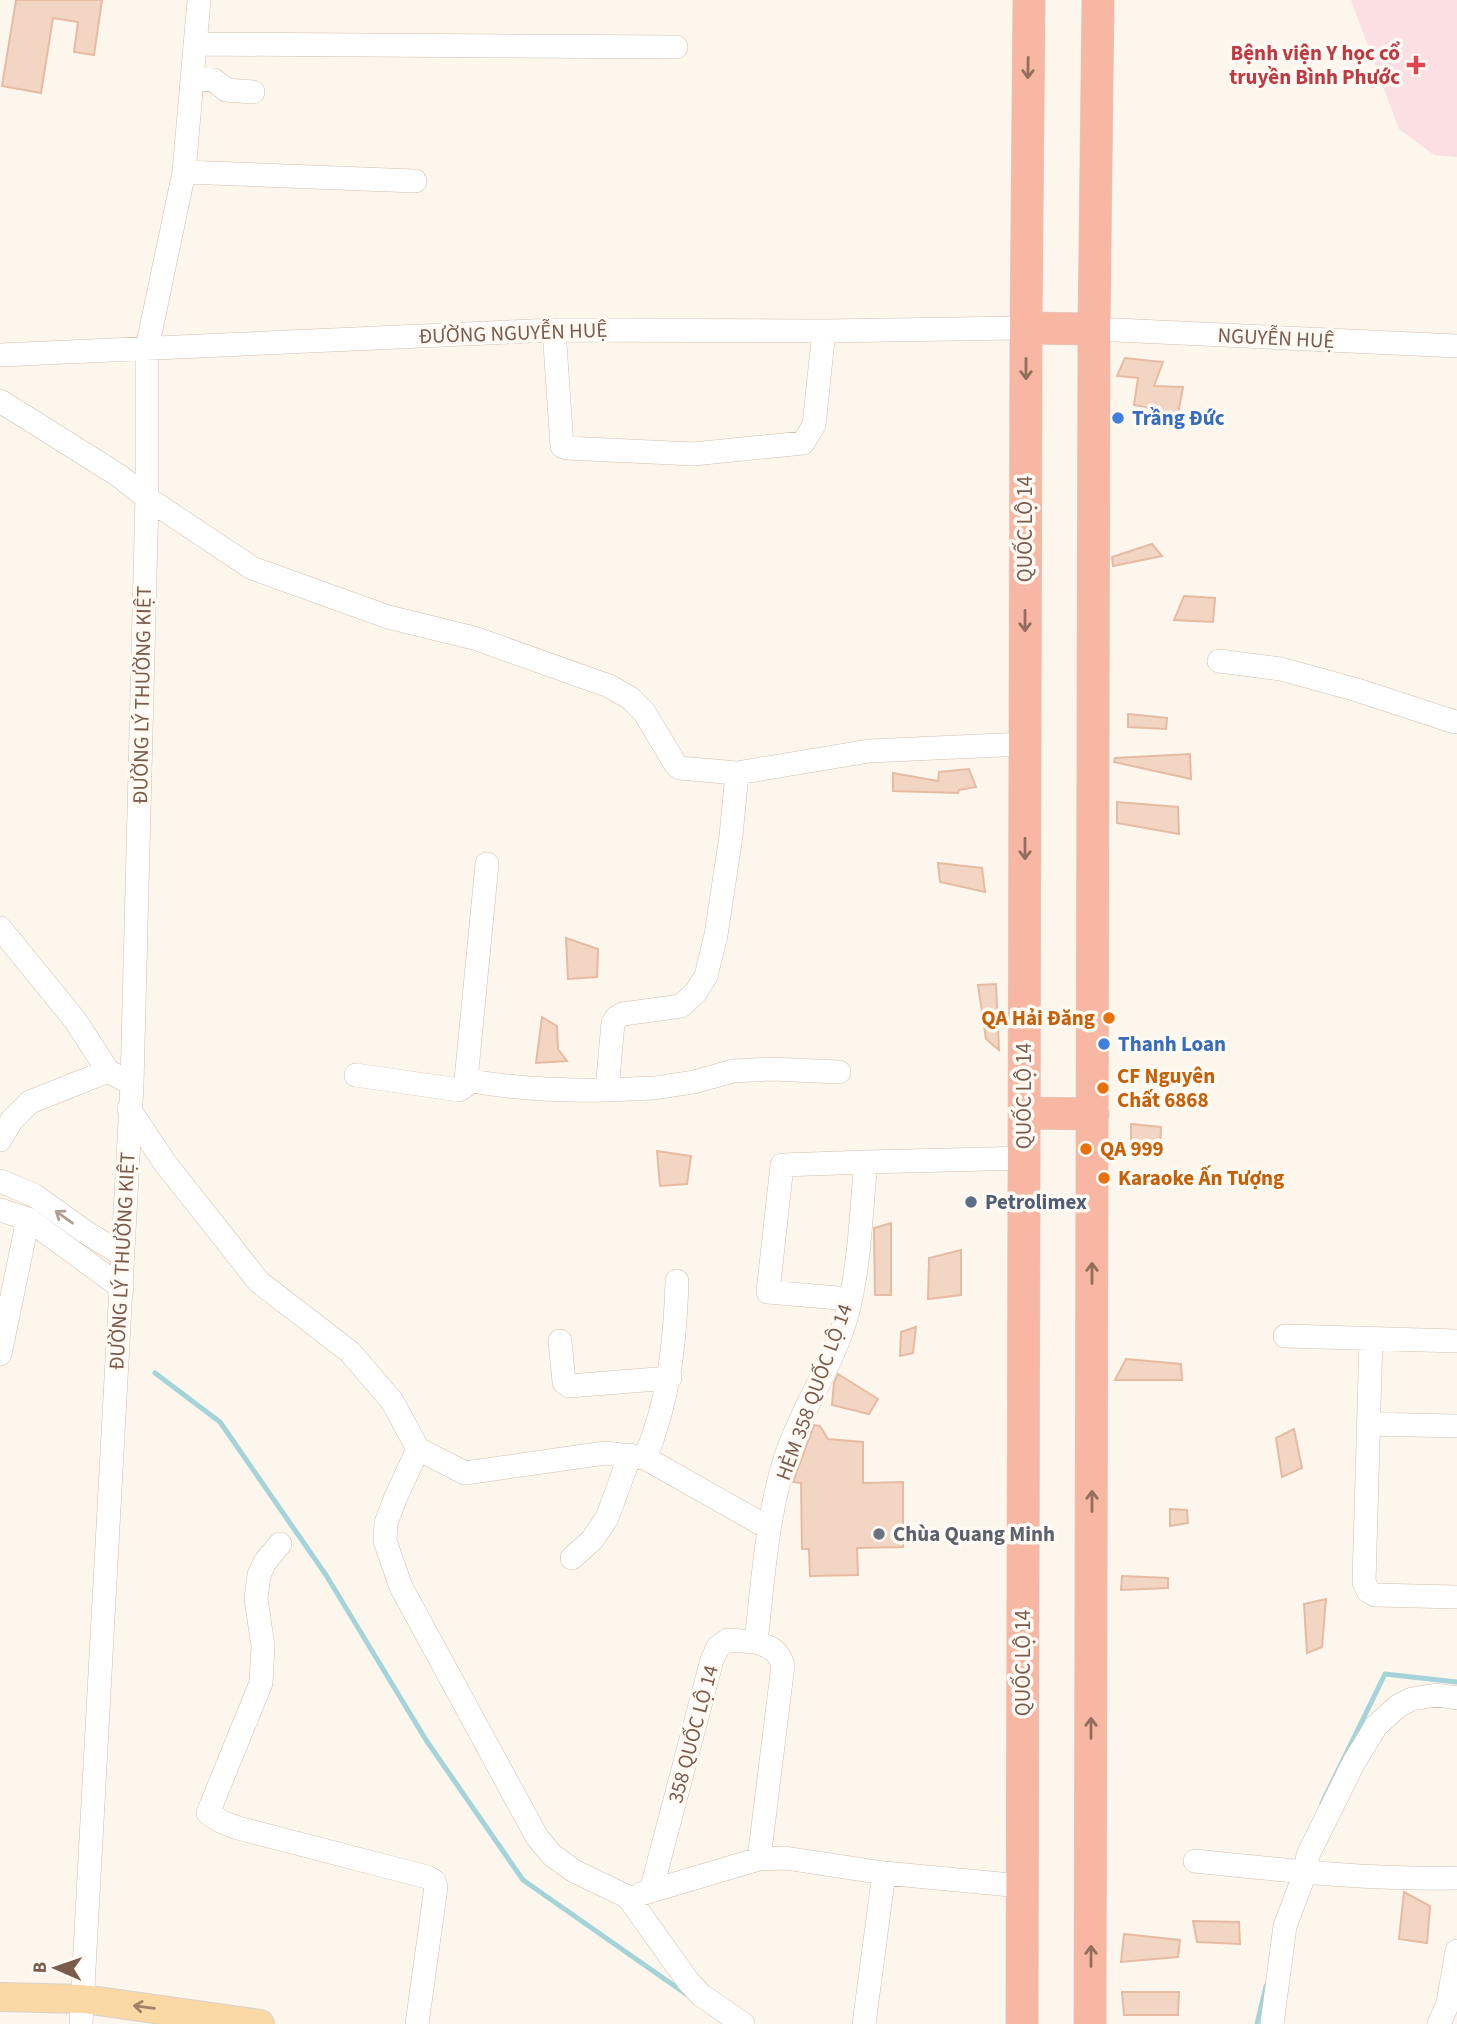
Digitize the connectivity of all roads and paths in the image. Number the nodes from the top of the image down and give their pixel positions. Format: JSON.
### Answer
{"nodes":[{"id":1,"x":199,"y":0,"type":"edge"},
{"id":2,"x":1029,"y":0,"type":"edge"},
{"id":3,"x":1098,"y":0,"type":"edge"},
{"id":4,"x":197,"y":44,"type":"junction"},
{"id":5,"x":676,"y":47,"type":"dead end"},
{"id":6,"x":193,"y":78,"type":"junction"},
{"id":7,"x":253,"y":92,"type":"dead end"},
{"id":8,"x":184,"y":172,"type":"junction"},
{"id":9,"x":415,"y":181,"type":"dead end"},
{"id":10,"x":1026,"y":328,"type":"junction"},
{"id":11,"x":1094,"y":329,"type":"junction"},
{"id":12,"x":554,"y":330,"type":"junction"},
{"id":13,"x":824,"y":331,"type":"junction"},
{"id":14,"x":1457,"y":346,"type":"edge"},
{"id":15,"x":147,"y":348,"type":"junction"},
{"id":16,"x":0,"y":355,"type":"edge"},
{"id":17,"x":0,"y":401,"type":"edge"},
{"id":18,"x":147,"y":498,"type":"junction"},
{"id":19,"x":1219,"y":661,"type":"dead end"},
{"id":20,"x":1455,"y":722,"type":"dead end"},
{"id":21,"x":1025,"y":744,"type":"junction"},
{"id":22,"x":737,"y":773,"type":"junction"},
{"id":23,"x":487,"y":864,"type":"dead end"},
{"id":24,"x":0,"y":928,"type":"edge"},
{"id":25,"x":108,"y":1071,"type":"junction"},
{"id":26,"x":839,"y":1072,"type":"dead end"},
{"id":27,"x":356,"y":1075,"type":"dead end"},
{"id":28,"x":466,"y":1080,"type":"junction"},
{"id":29,"x":132,"y":1084,"type":"junction"},
{"id":30,"x":607,"y":1090,"type":"junction"},
{"id":31,"x":129,"y":1109,"type":"junction"},
{"id":32,"x":1024,"y":1113,"type":"junction"},
{"id":33,"x":1093,"y":1114,"type":"junction"},
{"id":34,"x":0,"y":1140,"type":"edge"},
{"id":35,"x":1024,"y":1158,"type":"junction"},
{"id":36,"x":866,"y":1162,"type":"junction"},
{"id":37,"x":0,"y":1181,"type":"edge"},
{"id":38,"x":0,"y":1210,"type":"edge"},
{"id":39,"x":28,"y":1219,"type":"junction"},
{"id":40,"x":121,"y":1254,"type":"junction"},
{"id":41,"x":677,"y":1281,"type":"dead end"},
{"id":42,"x":122,"y":1289,"type":"junction"},
{"id":43,"x":850,"y":1299,"type":"junction"},
{"id":44,"x":1285,"y":1336,"type":"dead end"},
{"id":45,"x":1371,"y":1339,"type":"junction"},
{"id":46,"x":560,"y":1340,"type":"dead end"},
{"id":47,"x":1457,"y":1341,"type":"edge"},
{"id":48,"x":0,"y":1354,"type":"edge"},
{"id":49,"x":670,"y":1378,"type":"junction"},
{"id":50,"x":1369,"y":1424,"type":"junction"},
{"id":51,"x":1457,"y":1426,"type":"edge"},
{"id":52,"x":418,"y":1450,"type":"junction"},
{"id":53,"x":638,"y":1457,"type":"junction"},
{"id":54,"x":768,"y":1539,"type":"junction"},
{"id":55,"x":280,"y":1544,"type":"dead end"},
{"id":56,"x":572,"y":1558,"type":"dead end"},
{"id":57,"x":1457,"y":1597,"type":"edge"},
{"id":58,"x":756,"y":1643,"type":"junction"},
{"id":59,"x":1457,"y":1698,"type":"edge"},
{"id":60,"x":759,"y":1859,"type":"junction"},
{"id":61,"x":1195,"y":1861,"type":"dead end"},
{"id":62,"x":1297,"y":1871,"type":"junction"},
{"id":63,"x":884,"y":1873,"type":"junction"},
{"id":64,"x":1457,"y":1878,"type":"edge"},
{"id":65,"x":1022,"y":1886,"type":"junction"},
{"id":66,"x":651,"y":1891,"type":"junction"},
{"id":67,"x":628,"y":1897,"type":"junction"},
{"id":68,"x":1457,"y":1951,"type":"edge"},
{"id":69,"x":0,"y":1997,"type":"edge"},
{"id":70,"x":82,"y":2011,"type":"edge"},
{"id":71,"x":260,"y":2024,"type":"edge"},
{"id":72,"x":417,"y":2024,"type":"edge"},
{"id":73,"x":743,"y":2024,"type":"edge"},
{"id":74,"x":864,"y":2024,"type":"edge"},
{"id":75,"x":1022,"y":2024,"type":"edge"},
{"id":76,"x":1090,"y":2024,"type":"edge"},
{"id":77,"x":1272,"y":2024,"type":"edge"},
{"id":78,"x":1439,"y":2024,"type":"edge"}],
"edges":[{"from":1,"to":4,"type":"street","name":"ĐƯỜNG LÝ THƯỜNG KIỆT"},
{"from":2,"to":10,"type":"highway","name":"QUỐC LỘ 14","one_way":true},
{"from":3,"to":11,"type":"highway"},
{"from":4,"to":5,"type":"street"},
{"from":4,"to":6,"type":"street","name":"ĐƯỜNG LÝ THƯỜNG KIỆT"},
{"from":6,"to":7,"type":"street"},
{"from":6,"to":8,"type":"street","name":"ĐƯỜNG LÝ THƯỜNG KIỆT"},
{"from":8,"to":9,"type":"street"},
{"from":8,"to":15,"type":"street","name":"ĐƯỜNG LÝ THƯỜNG KIỆT"},
{"from":10,"to":11,"type":"highway"},
{"from":10,"to":13,"type":"street","name":"ĐƯỜNG NGUYỄN HUỆ"},
{"from":10,"to":21,"type":"highway","name":"QUỐC LỘ 14","one_way":true},
{"from":11,"to":14,"type":"street","name":"NGUYỄN HUỆ"},
{"from":11,"to":33,"type":"highway"},
{"from":12,"to":13,"type":"street","name":"ĐƯỜNG NGUYỄN HUỆ"},
{"from":12,"to":13,"type":"street"},
{"from":12,"to":15,"type":"street","name":"ĐƯỜNG NGUYỄN HUỆ"},
{"from":15,"to":16,"type":"street","name":"ĐƯỜNG NGUYỄN HUỆ"},
{"from":15,"to":18,"type":"street","name":"ĐƯỜNG LÝ THƯỜNG KIỆT"},
{"from":17,"to":18,"type":"street"},
{"from":18,"to":22,"type":"street"},
{"from":18,"to":29,"type":"street","name":"ĐƯỜNG LÝ THƯỜNG KIỆT"},
{"from":19,"to":20,"type":"street"},
{"from":21,"to":22,"type":"street"},
{"from":21,"to":32,"type":"highway","name":"QUỐC LỘ 14","one_way":true},
{"from":22,"to":30,"type":"street"},
{"from":23,"to":28,"type":"street"},
{"from":24,"to":25,"type":"street"},
{"from":25,"to":29,"type":"street"},
{"from":25,"to":34,"type":"street"},
{"from":26,"to":30,"type":"street"},
{"from":27,"to":28,"type":"street"},
{"from":28,"to":30,"type":"street"},
{"from":29,"to":31,"type":"street","name":"ĐƯỜNG LÝ THƯỜNG KIỆT"},
{"from":31,"to":40,"type":"street","name":"ĐƯỜNG LÝ THƯỜNG KIỆT"},
{"from":31,"to":52,"type":"street"},
{"from":32,"to":33,"type":"highway"},
{"from":32,"to":35,"type":"highway","name":"QUỐC LỘ 14"},
{"from":76,"to":33,"type":"highway","one_way":true},
{"from":35,"to":36,"type":"street"},
{"from":35,"to":65,"type":"highway","name":"QUỐC LỘ 14"},
{"from":36,"to":43,"type":"street","name":"HẺM 358 QUỐC LỘ 14"},
{"from":36,"to":43,"type":"street"},
{"from":40,"to":37,"type":"street","one_way":true},
{"from":38,"to":39,"type":"street"},
{"from":39,"to":42,"type":"street"},
{"from":39,"to":48,"type":"street"},
{"from":40,"to":42,"type":"street","name":"ĐƯỜNG LÝ THƯỜNG KIỆT"},
{"from":41,"to":49,"type":"street"},
{"from":42,"to":70,"type":"street","name":"ĐƯỜNG LÝ THƯỜNG KIỆT"},
{"from":43,"to":54,"type":"street","name":"HẺM 358 QUỐC LỘ 14"},
{"from":44,"to":45,"type":"street"},
{"from":45,"to":47,"type":"street"},
{"from":45,"to":50,"type":"street"},
{"from":46,"to":49,"type":"street"},
{"from":49,"to":53,"type":"street"},
{"from":50,"to":51,"type":"street"},
{"from":50,"to":57,"type":"street"},
{"from":52,"to":53,"type":"street"},
{"from":52,"to":67,"type":"street"},
{"from":53,"to":54,"type":"street"},
{"from":53,"to":56,"type":"street"},
{"from":54,"to":58,"type":"street"},
{"from":55,"to":72,"type":"street"},
{"from":58,"to":60,"type":"street"},
{"from":58,"to":66,"type":"street","name":"358 QUỐC LỘ 14"},
{"from":59,"to":62,"type":"street"},
{"from":60,"to":63,"type":"street"},
{"from":60,"to":66,"type":"street"},
{"from":61,"to":62,"type":"street"},
{"from":62,"to":64,"type":"street"},
{"from":62,"to":77,"type":"street"},
{"from":63,"to":65,"type":"street"},
{"from":63,"to":74,"type":"street"},
{"from":65,"to":75,"type":"highway","name":"QUỐC LỘ 14"},
{"from":66,"to":67,"type":"street"},
{"from":67,"to":73,"type":"street"},
{"from":68,"to":78,"type":"street"},
{"from":69,"to":70,"type":"main road"},
{"from":71,"to":70,"type":"main road","one_way":true}]}
